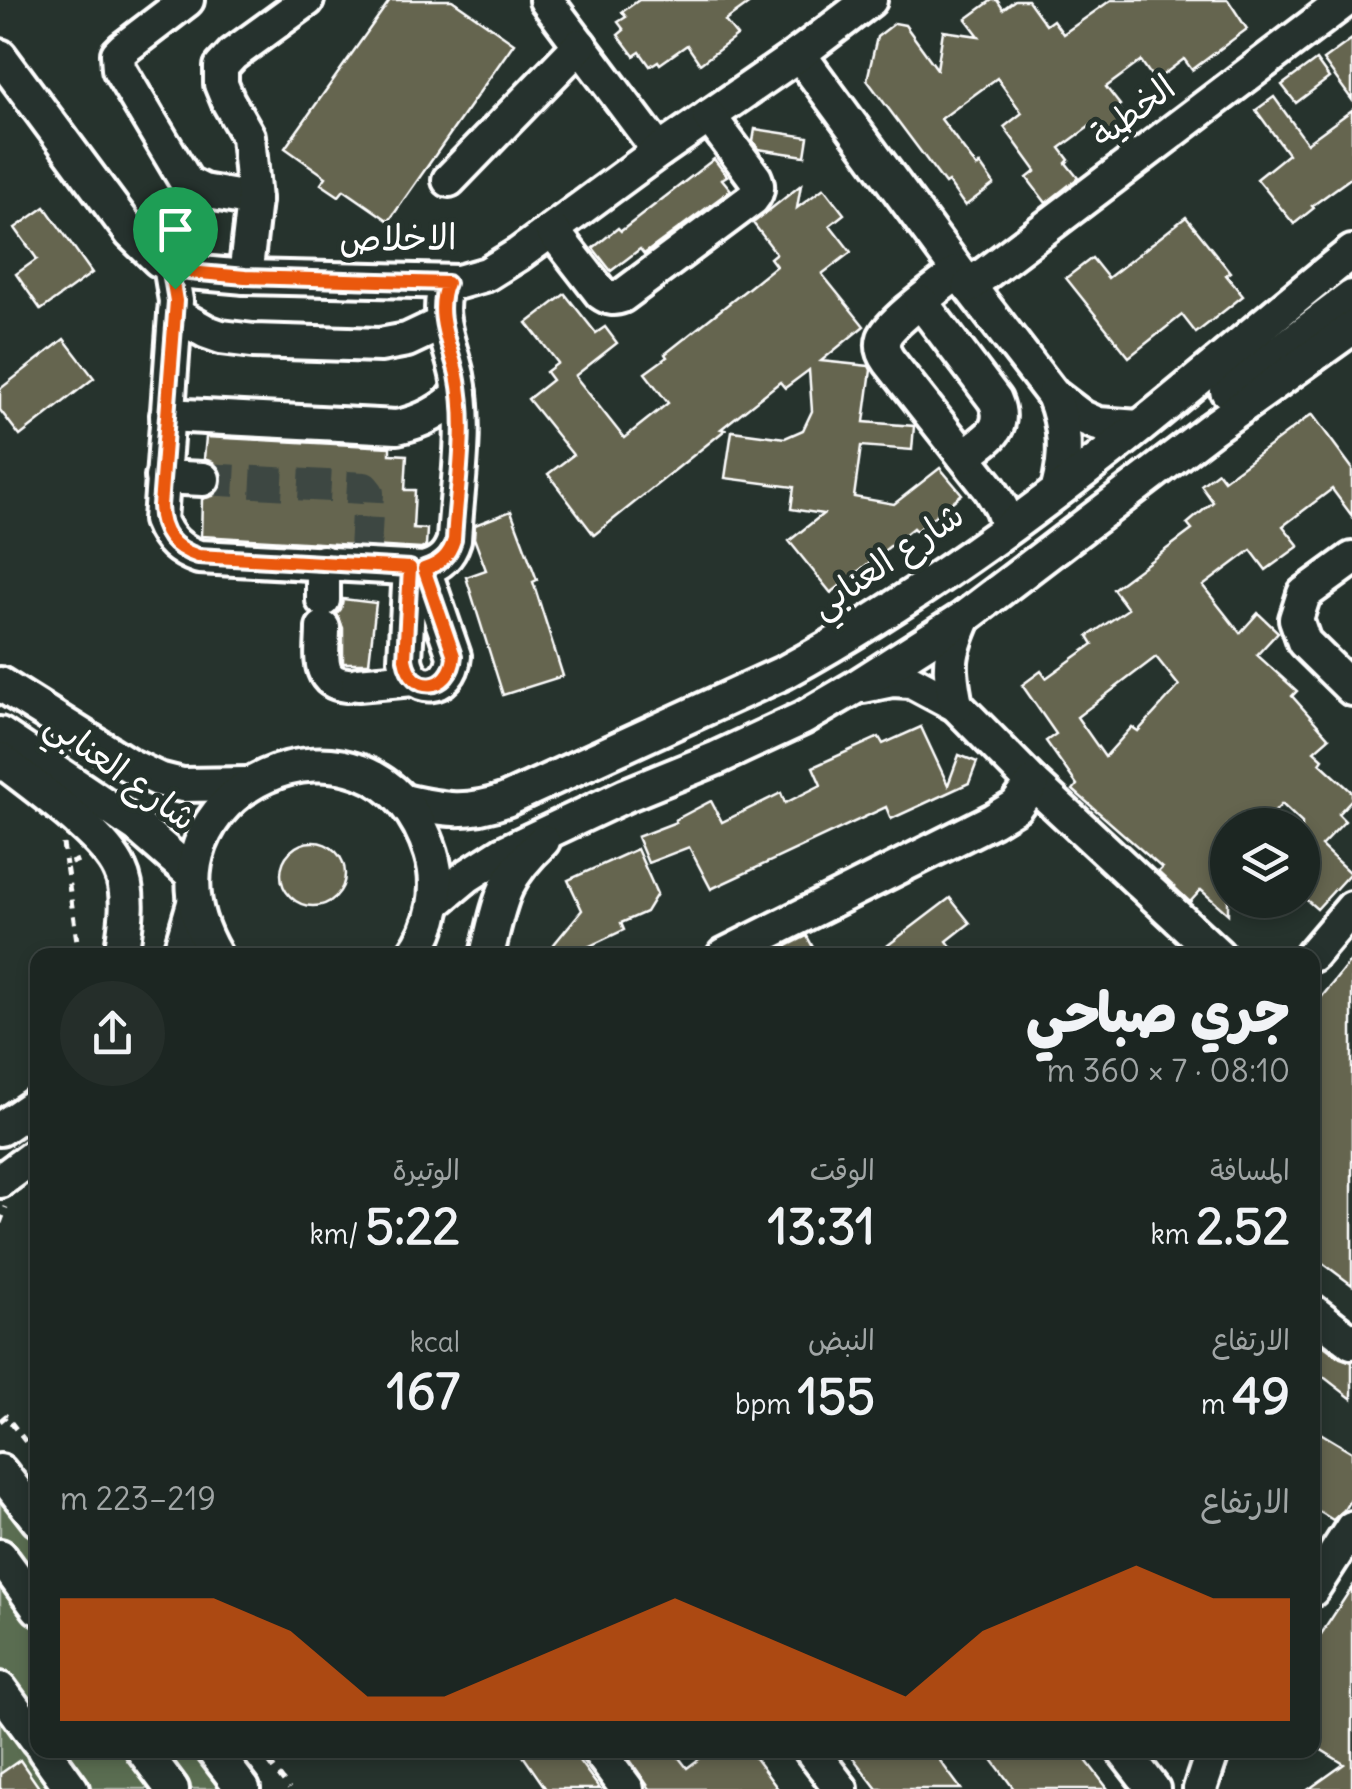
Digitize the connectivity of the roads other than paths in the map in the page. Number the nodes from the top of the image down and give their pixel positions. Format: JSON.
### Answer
{"nodes":[{"id":1,"x":187,"y":0,"type":"edge"},
{"id":2,"x":307,"y":0,"type":"edge"},
{"id":3,"x":870,"y":0,"type":"edge"},
{"id":4,"x":1346,"y":0,"type":"edge"},
{"id":5,"x":555,"y":3,"type":"edge"},
{"id":6,"x":580,"y":45,"type":"junction"},
{"id":7,"x":799,"y":54,"type":"junction"},
{"id":8,"x":0,"y":56,"type":"edge"},
{"id":9,"x":709,"y":116,"type":"junction"},
{"id":10,"x":659,"y":151,"type":"junction"},
{"id":11,"x":449,"y":180,"type":"dead end"},
{"id":12,"x":254,"y":200,"type":"junction"},
{"id":13,"x":552,"y":230,"type":"junction"},
{"id":14,"x":1352,"y":252,"type":"edge"},
{"id":15,"x":170,"y":265,"type":"junction"},
{"id":16,"x":245,"y":277,"type":"junction"},
{"id":17,"x":964,"y":279,"type":"junction"},
{"id":18,"x":447,"y":283,"type":"junction"},
{"id":19,"x":1352,"y":297,"type":"edge"},
{"id":20,"x":175,"y":314,"type":"junction"},
{"id":21,"x":906,"y":315,"type":"junction"},
{"id":22,"x":443,"y":323,"type":"junction"},
{"id":23,"x":1352,"y":328,"type":"edge"},
{"id":24,"x":460,"y":393,"type":"junction"},
{"id":25,"x":1053,"y":395,"type":"junction"},
{"id":26,"x":167,"y":414,"type":"junction"},
{"id":27,"x":1140,"y":427,"type":"junction"},
{"id":28,"x":1212,"y":429,"type":"junction"},
{"id":29,"x":979,"y":444,"type":"junction"},
{"id":30,"x":162,"y":478,"type":"junction"},
{"id":31,"x":203,"y":479,"type":"tunnel mouth"},
{"id":32,"x":1058,"y":489,"type":"junction"},
{"id":33,"x":1008,"y":527,"type":"junction"},
{"id":34,"x":1352,"y":559,"type":"edge"},
{"id":35,"x":323,"y":562,"type":"junction"},
{"id":36,"x":417,"y":568,"type":"junction"},
{"id":37,"x":965,"y":618,"type":"junction"},
{"id":38,"x":414,"y":679,"type":"junction"},
{"id":39,"x":0,"y":684,"type":"edge"},
{"id":40,"x":854,"y":688,"type":"junction"},
{"id":41,"x":1352,"y":689,"type":"edge"},
{"id":42,"x":956,"y":705,"type":"junction"},
{"id":43,"x":0,"y":734,"type":"edge"},
{"id":44,"x":0,"y":759,"type":"edge"},
{"id":45,"x":1034,"y":783,"type":"junction"},
{"id":46,"x":248,"y":784,"type":"junction"},
{"id":47,"x":404,"y":802,"type":"junction"},
{"id":48,"x":558,"y":828,"type":"junction"},
{"id":49,"x":194,"y":889,"type":"junction"},
{"id":50,"x":436,"y":902,"type":"junction"},
{"id":51,"x":1352,"y":908,"type":"edge"},
{"id":52,"x":123,"y":948,"type":"edge"},
{"id":53,"x":181,"y":948,"type":"edge"},
{"id":54,"x":211,"y":948,"type":"edge"},
{"id":55,"x":421,"y":948,"type":"edge"},
{"id":56,"x":489,"y":948,"type":"edge"},
{"id":57,"x":738,"y":948,"type":"edge"},
{"id":58,"x":1211,"y":948,"type":"edge"},
{"id":59,"x":1318,"y":948,"type":"edge"},
{"id":60,"x":30,"y":1108,"type":"edge"},
{"id":61,"x":0,"y":1129,"type":"edge"},
{"id":62,"x":30,"y":1158,"type":"edge"},
{"id":63,"x":0,"y":1181,"type":"edge"},
{"id":64,"x":1320,"y":1317,"type":"edge"},
{"id":65,"x":1352,"y":1342,"type":"edge"},
{"id":66,"x":0,"y":1471,"type":"edge"},
{"id":67,"x":30,"y":1510,"type":"edge"},
{"id":68,"x":1352,"y":1528,"type":"edge"},
{"id":69,"x":0,"y":1556,"type":"edge"},
{"id":70,"x":1320,"y":1578,"type":"edge"},
{"id":71,"x":30,"y":1597,"type":"edge"},
{"id":72,"x":0,"y":1690,"type":"edge"},
{"id":73,"x":30,"y":1730,"type":"edge"},
{"id":74,"x":50,"y":1758,"type":"edge"},
{"id":75,"x":128,"y":1758,"type":"edge"},
{"id":76,"x":149,"y":1758,"type":"edge"},
{"id":77,"x":219,"y":1758,"type":"edge"},
{"id":78,"x":604,"y":1758,"type":"edge"},
{"id":79,"x":817,"y":1758,"type":"edge"},
{"id":80,"x":1129,"y":1758,"type":"edge"},
{"id":81,"x":1210,"y":1758,"type":"edge"},
{"id":82,"x":1150,"y":1788,"type":"edge"},
{"id":83,"x":72,"y":1789,"type":"edge"},
{"id":84,"x":149,"y":1789,"type":"edge"},
{"id":85,"x":172,"y":1789,"type":"edge"},
{"id":86,"x":243,"y":1789,"type":"edge"},
{"id":87,"x":628,"y":1789,"type":"edge"},
{"id":88,"x":841,"y":1789,"type":"edge"},
{"id":89,"x":1200,"y":1789,"type":"edge"}],
"edges":[{"from":1,"to":12,"type":"street"},
{"from":2,"to":12,"type":"street"},
{"from":3,"to":7,"type":"street","name":"الاخلاص"},
{"from":4,"to":17,"type":"street","name":"الخطية"},
{"from":5,"to":6,"type":"street"},
{"from":6,"to":10,"type":"street"},
{"from":6,"to":11,"type":"street"},
{"from":7,"to":9,"type":"street","name":"الاخلاص"},
{"from":7,"to":17,"type":"street"},
{"from":8,"to":15,"type":"street","name":"الاخلاص"},
{"from":9,"to":10,"type":"street","name":"الاخلاص"},
{"from":9,"to":13,"type":"street"},
{"from":10,"to":13,"type":"street","name":"الاخلاص"},
{"from":12,"to":16,"type":"street"},
{"from":13,"to":18,"type":"street","name":"الاخلاص"},
{"from":14,"to":27,"type":"street","name":"شارع العنابي"},
{"from":15,"to":16,"type":"street","name":"الاخلاص"},
{"from":15,"to":20,"type":"street"},
{"from":16,"to":18,"type":"street","name":"الاخلاص"},
{"from":17,"to":21,"type":"street","name":"الخطية"},
{"from":17,"to":25,"type":"street"},
{"from":18,"to":22,"type":"street"},
{"from":19,"to":28,"type":"street"},
{"from":20,"to":22,"type":"street"},
{"from":20,"to":26,"type":"street"},
{"from":21,"to":29,"type":"street"},
{"from":21,"to":29,"type":"street"},
{"from":22,"to":24,"type":"street"},
{"from":23,"to":28,"type":"street"},
{"from":24,"to":26,"type":"street"},
{"from":24,"to":36,"type":"street"},
{"from":25,"to":27,"type":"street"},
{"from":25,"to":32,"type":"street"},
{"from":26,"to":30,"type":"street"},
{"from":27,"to":32,"type":"street","name":"شارع العنابي"},
{"from":28,"to":37,"type":"street"},
{"from":29,"to":33,"type":"street"},
{"from":30,"to":31,"type":"street"},
{"from":30,"to":35,"type":"street"},
{"from":32,"to":33,"type":"street","name":"شارع العنابي"},
{"from":33,"to":47,"type":"street","name":"شارع العنابي"},
{"from":34,"to":41,"type":"street"},
{"from":35,"to":36,"type":"street"},
{"from":35,"to":38,"type":"street"},
{"from":36,"to":38,"type":"street"},
{"from":36,"to":38,"type":"street"},
{"from":37,"to":40,"type":"street"},
{"from":37,"to":42,"type":"street"},
{"from":39,"to":46,"type":"street","name":"شارع العنابي"},
{"from":40,"to":42,"type":"street"},
{"from":40,"to":48,"type":"street"},
{"from":42,"to":45,"type":"street"},
{"from":43,"to":49,"type":"street","name":"شارع العنابي"},
{"from":44,"to":52,"type":"street"},
{"from":45,"to":57,"type":"street"},
{"from":45,"to":58,"type":"street"},
{"from":46,"to":47,"type":"street"},
{"from":46,"to":49,"type":"street"},
{"from":47,"to":50,"type":"street"},
{"from":48,"to":50,"type":"street"},
{"from":48,"to":56,"type":"street"},
{"from":49,"to":53,"type":"street"},
{"from":49,"to":54,"type":"street"},
{"from":50,"to":55,"type":"street"},
{"from":51,"to":59,"type":"street"},
{"from":60,"to":61,"type":"street"},
{"from":62,"to":63,"type":"street"},
{"from":64,"to":65,"type":"street"},
{"from":66,"to":67,"type":"street"},
{"from":68,"to":70,"type":"street"},
{"from":69,"to":71,"type":"street"},
{"from":72,"to":73,"type":"street"},
{"from":74,"to":83,"type":"street"},
{"from":75,"to":84,"type":"street"},
{"from":76,"to":85,"type":"street"},
{"from":77,"to":86,"type":"street"},
{"from":78,"to":87,"type":"street"},
{"from":79,"to":88,"type":"street"},
{"from":80,"to":82,"type":"street"},
{"from":81,"to":89,"type":"street"}]}
